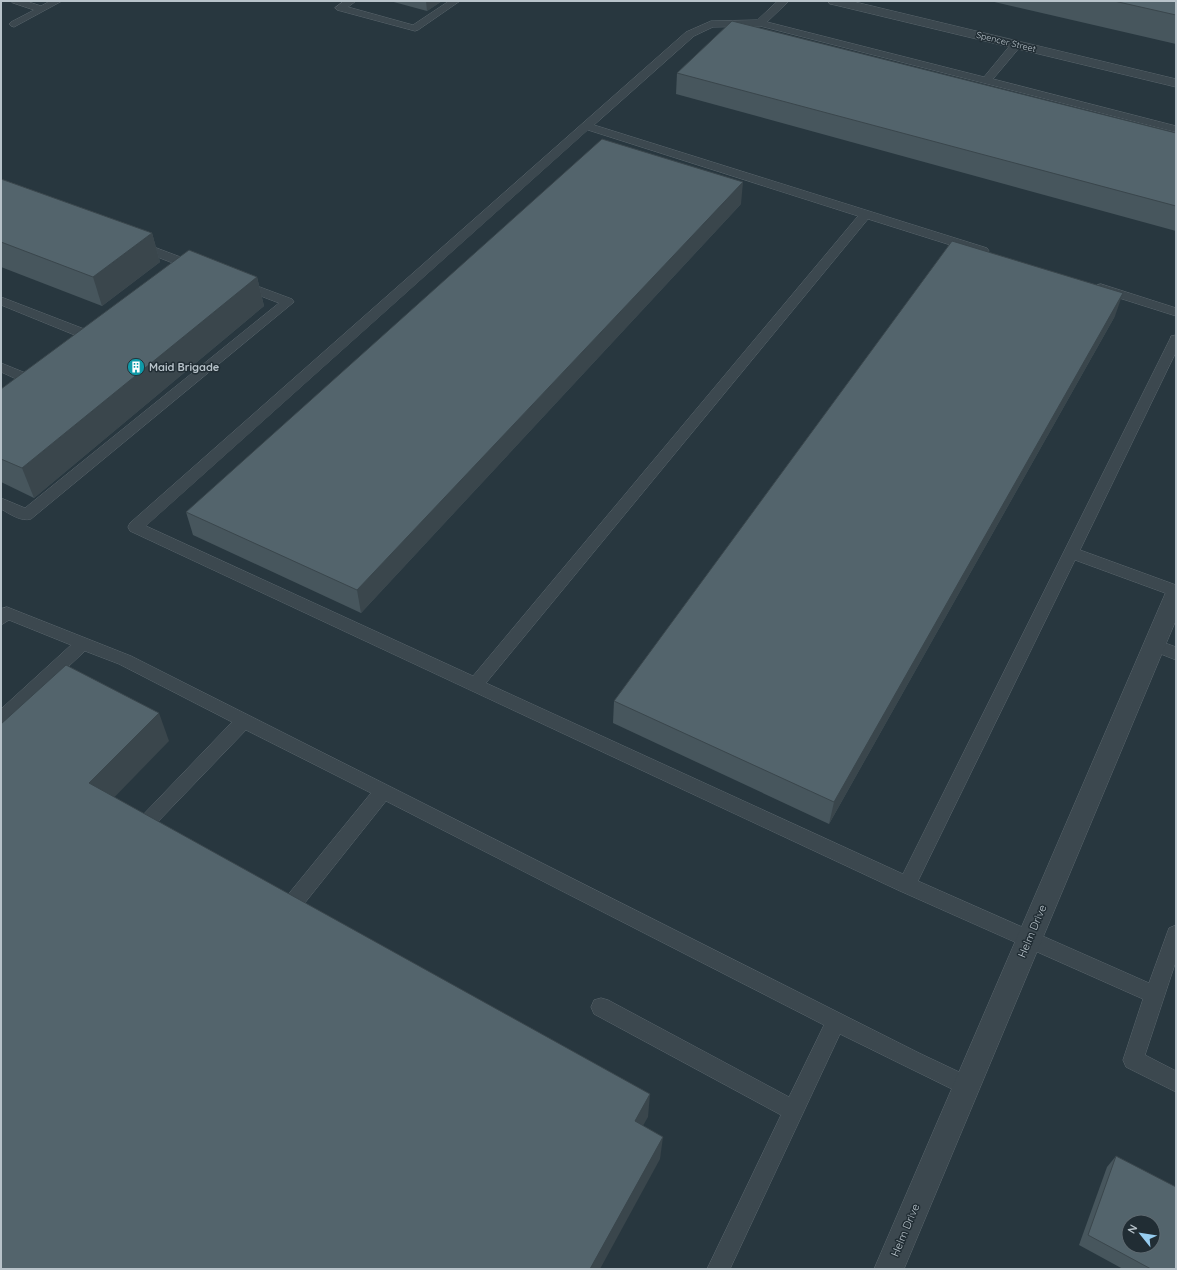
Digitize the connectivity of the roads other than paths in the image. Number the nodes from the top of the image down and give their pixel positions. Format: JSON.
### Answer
{"nodes":[{"id":1,"x":16,"y":1,"type":"edge"},
{"id":2,"x":57,"y":1,"type":"edge"},
{"id":3,"x":350,"y":1,"type":"edge"},
{"id":4,"x":455,"y":1,"type":"edge"},
{"id":5,"x":784,"y":1,"type":"edge"},
{"id":6,"x":835,"y":1,"type":"edge"},
{"id":7,"x":42,"y":9,"type":"junction"},
{"id":8,"x":760,"y":23,"type":"junction"},
{"id":9,"x":14,"y":24,"type":"dead end"},
{"id":10,"x":1016,"y":45,"type":"junction"},
{"id":11,"x":986,"y":81,"type":"junction"},
{"id":12,"x":1176,"y":83,"type":"edge"},
{"id":13,"x":586,"y":126,"type":"junction"},
{"id":14,"x":1176,"y":129,"type":"edge"},
{"id":15,"x":866,"y":214,"type":"junction"},
{"id":16,"x":126,"y":241,"type":"edge"},
{"id":17,"x":994,"y":255,"type":"edge"},
{"id":18,"x":184,"y":263,"type":"junction"},
{"id":19,"x":207,"y":271,"type":"edge"},
{"id":20,"x":172,"y":272,"type":"edge"},
{"id":21,"x":229,"y":280,"type":"edge"},
{"id":22,"x":1093,"y":286,"type":"edge"},
{"id":23,"x":1,"y":301,"type":"edge"},
{"id":24,"x":1176,"y":312,"type":"edge"},
{"id":25,"x":99,"y":326,"type":"edge"},
{"id":26,"x":87,"y":335,"type":"junction"},
{"id":27,"x":1176,"y":339,"type":"edge"},
{"id":28,"x":75,"y":344,"type":"edge"},
{"id":29,"x":1,"y":367,"type":"edge"},
{"id":30,"x":40,"y":370,"type":"edge"},
{"id":31,"x":28,"y":379,"type":"junction"},
{"id":32,"x":17,"y":387,"type":"edge"},
{"id":33,"x":1,"y":503,"type":"edge"},
{"id":34,"x":1071,"y":553,"type":"junction"},
{"id":35,"x":1176,"y":593,"type":"edge"},
{"id":36,"x":1,"y":619,"type":"edge"},
{"id":37,"x":83,"y":643,"type":"junction"},
{"id":38,"x":1165,"y":649,"type":"edge"},
{"id":39,"x":475,"y":685,"type":"junction"},
{"id":40,"x":1,"y":719,"type":"edge"},
{"id":41,"x":244,"y":721,"type":"junction"},
{"id":42,"x":383,"y":791,"type":"junction"},
{"id":43,"x":145,"y":824,"type":"edge"},
{"id":44,"x":908,"y":885,"type":"junction"},
{"id":45,"x":289,"y":908,"type":"edge"},
{"id":46,"x":1176,"y":934,"type":"edge"},
{"id":47,"x":1029,"y":939,"type":"junction"},
{"id":48,"x":1154,"y":996,"type":"junction"},
{"id":49,"x":600,"y":1007,"type":"dead end"},
{"id":50,"x":836,"y":1021,"type":"junction"},
{"id":51,"x":1176,"y":1082,"type":"edge"},
{"id":52,"x":966,"y":1086,"type":"junction"},
{"id":53,"x":794,"y":1111,"type":"junction"},
{"id":54,"x":718,"y":1269,"type":"edge"},
{"id":55,"x":889,"y":1269,"type":"edge"}],
"edges":[{"from":1,"to":7,"type":"lane"},
{"from":2,"to":7,"type":"lane"},
{"from":3,"to":4,"type":"lane"},
{"from":5,"to":8,"type":"lane"},
{"from":6,"to":10,"type":"street","name":"Spencer Street"},
{"from":7,"to":9,"type":"lane"},
{"from":8,"to":11,"type":"lane"},
{"from":8,"to":13,"type":"lane"},
{"from":10,"to":11,"type":"lane"},
{"from":10,"to":12,"type":"street","name":"Spencer Street"},
{"from":11,"to":14,"type":"lane"},
{"from":13,"to":15,"type":"lane"},
{"from":13,"to":39,"type":"lane"},
{"from":15,"to":17,"type":"lane"},
{"from":15,"to":39,"type":"lane"},
{"from":16,"to":18,"type":"lane"},
{"from":18,"to":19,"type":"lane"},
{"from":18,"to":20,"type":"lane"},
{"from":21,"to":33,"type":"lane"},
{"from":22,"to":24,"type":"lane"},
{"from":23,"to":26,"type":"lane"},
{"from":25,"to":26,"type":"lane"},
{"from":26,"to":28,"type":"lane"},
{"from":27,"to":34,"type":"lane"},
{"from":29,"to":31,"type":"lane"},
{"from":30,"to":31,"type":"lane"},
{"from":31,"to":32,"type":"lane"},
{"from":34,"to":35,"type":"lane"},
{"from":34,"to":44,"type":"lane"},
{"from":35,"to":38,"type":"street","name":"Helm Drive"},
{"from":36,"to":37,"type":"lane"},
{"from":37,"to":40,"type":"lane"},
{"from":37,"to":41,"type":"lane"},
{"from":38,"to":47,"type":"street","name":"Helm Drive"},
{"from":39,"to":44,"type":"lane"},
{"from":41,"to":42,"type":"lane"},
{"from":41,"to":43,"type":"lane"},
{"from":42,"to":45,"type":"lane"},
{"from":42,"to":50,"type":"lane"},
{"from":44,"to":47,"type":"lane"},
{"from":46,"to":48,"type":"lane"},
{"from":47,"to":48,"type":"lane"},
{"from":47,"to":52,"type":"street","name":"Helm Drive"},
{"from":48,"to":51,"type":"lane"},
{"from":49,"to":53,"type":"lane"},
{"from":50,"to":52,"type":"lane"},
{"from":50,"to":53,"type":"lane"},
{"from":52,"to":55,"type":"street","name":"Helm Drive"},
{"from":53,"to":54,"type":"lane"}]}
